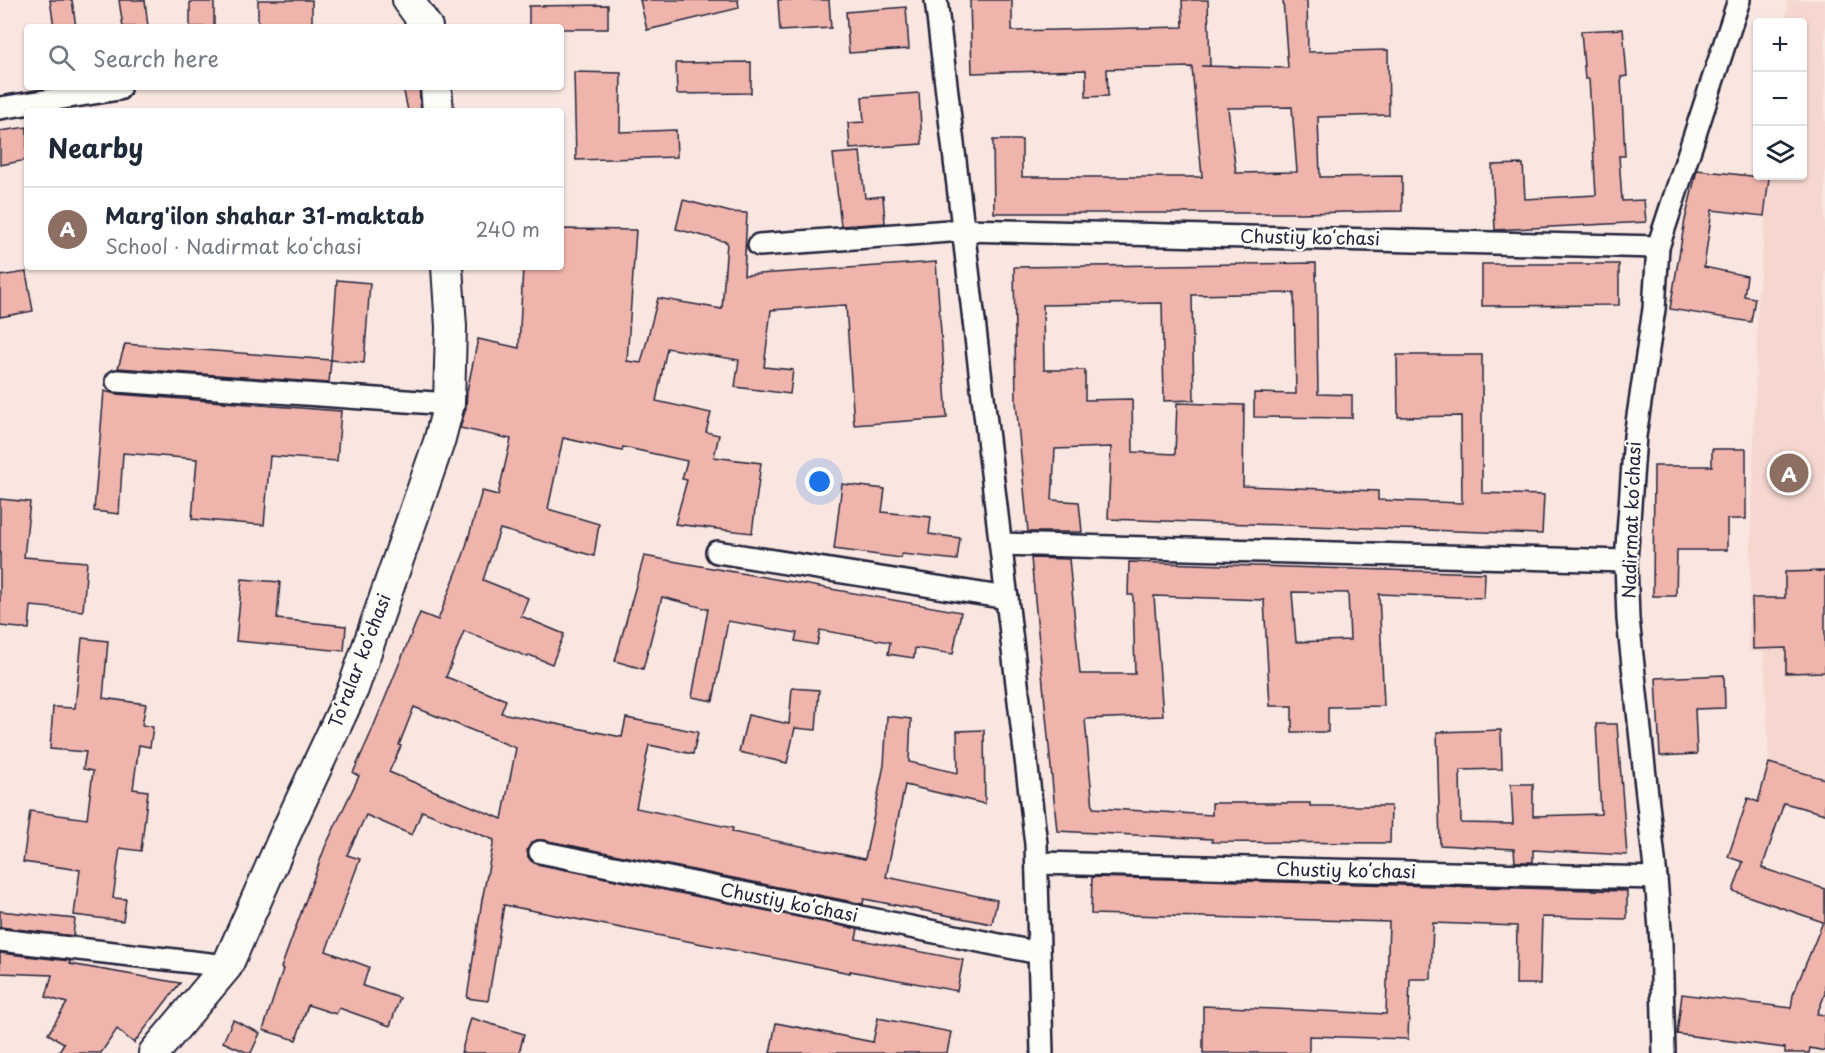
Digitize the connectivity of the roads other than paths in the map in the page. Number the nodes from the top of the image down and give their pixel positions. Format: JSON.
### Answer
{"nodes":[{"id":1,"x":408,"y":0,"type":"edge"},
{"id":2,"x":936,"y":0,"type":"edge"},
{"id":3,"x":1739,"y":0,"type":"edge"},
{"id":4,"x":425,"y":24,"type":"edge"},
{"id":5,"x":113,"y":90,"type":"edge"},
{"id":6,"x":436,"y":90,"type":"edge"},
{"id":7,"x":0,"y":108,"type":"edge"},
{"id":8,"x":438,"y":108,"type":"edge"},
{"id":9,"x":963,"y":230,"type":"junction"},
{"id":10,"x":759,"y":245,"type":"dead end"},
{"id":11,"x":1658,"y":247,"type":"junction"},
{"id":12,"x":447,"y":270,"type":"edge"},
{"id":13,"x":117,"y":381,"type":"dead end"},
{"id":14,"x":449,"y":404,"type":"junction"},
{"id":15,"x":1001,"y":544,"type":"junction"},
{"id":16,"x":717,"y":552,"type":"dead end"},
{"id":17,"x":1626,"y":561,"type":"junction"},
{"id":18,"x":1007,"y":598,"type":"junction"},
{"id":19,"x":540,"y":852,"type":"dead end"},
{"id":20,"x":1036,"y":863,"type":"junction"},
{"id":21,"x":1656,"y":878,"type":"junction"},
{"id":22,"x":0,"y":940,"type":"edge"},
{"id":23,"x":1039,"y":953,"type":"junction"},
{"id":24,"x":227,"y":966,"type":"junction"},
{"id":25,"x":154,"y":1053,"type":"edge"},
{"id":26,"x":1041,"y":1053,"type":"edge"},
{"id":27,"x":1664,"y":1053,"type":"edge"}],
"edges":[{"from":1,"to":4,"type":"street"},
{"from":2,"to":9,"type":"street"},
{"from":3,"to":11,"type":"street","name":"Nadirmat koʻchasi"},
{"from":5,"to":7,"type":"street"},
{"from":6,"to":8,"type":"street"},
{"from":9,"to":10,"type":"street","name":"Chustiy koʻchasi"},
{"from":9,"to":11,"type":"street","name":"Chustiy koʻchasi"},
{"from":9,"to":15,"type":"street"},
{"from":11,"to":17,"type":"street","name":"Nadirmat koʻchasi"},
{"from":12,"to":14,"type":"street","name":"Toʻralar koʻchasi"},
{"from":13,"to":14,"type":"street"},
{"from":14,"to":24,"type":"street","name":"Toʻralar koʻchasi"},
{"from":15,"to":17,"type":"street"},
{"from":15,"to":18,"type":"street"},
{"from":16,"to":18,"type":"street"},
{"from":17,"to":21,"type":"street","name":"Nadirmat koʻchasi"},
{"from":18,"to":20,"type":"street"},
{"from":19,"to":23,"type":"street","name":"Chustiy koʻchasi"},
{"from":20,"to":21,"type":"street","name":"Chustiy koʻchasi"},
{"from":20,"to":23,"type":"street"},
{"from":21,"to":27,"type":"street","name":"Nadirmat koʻchasi"},
{"from":22,"to":24,"type":"street"},
{"from":23,"to":26,"type":"street"},
{"from":24,"to":25,"type":"street","name":"Toʻralar koʻchasi"}]}
